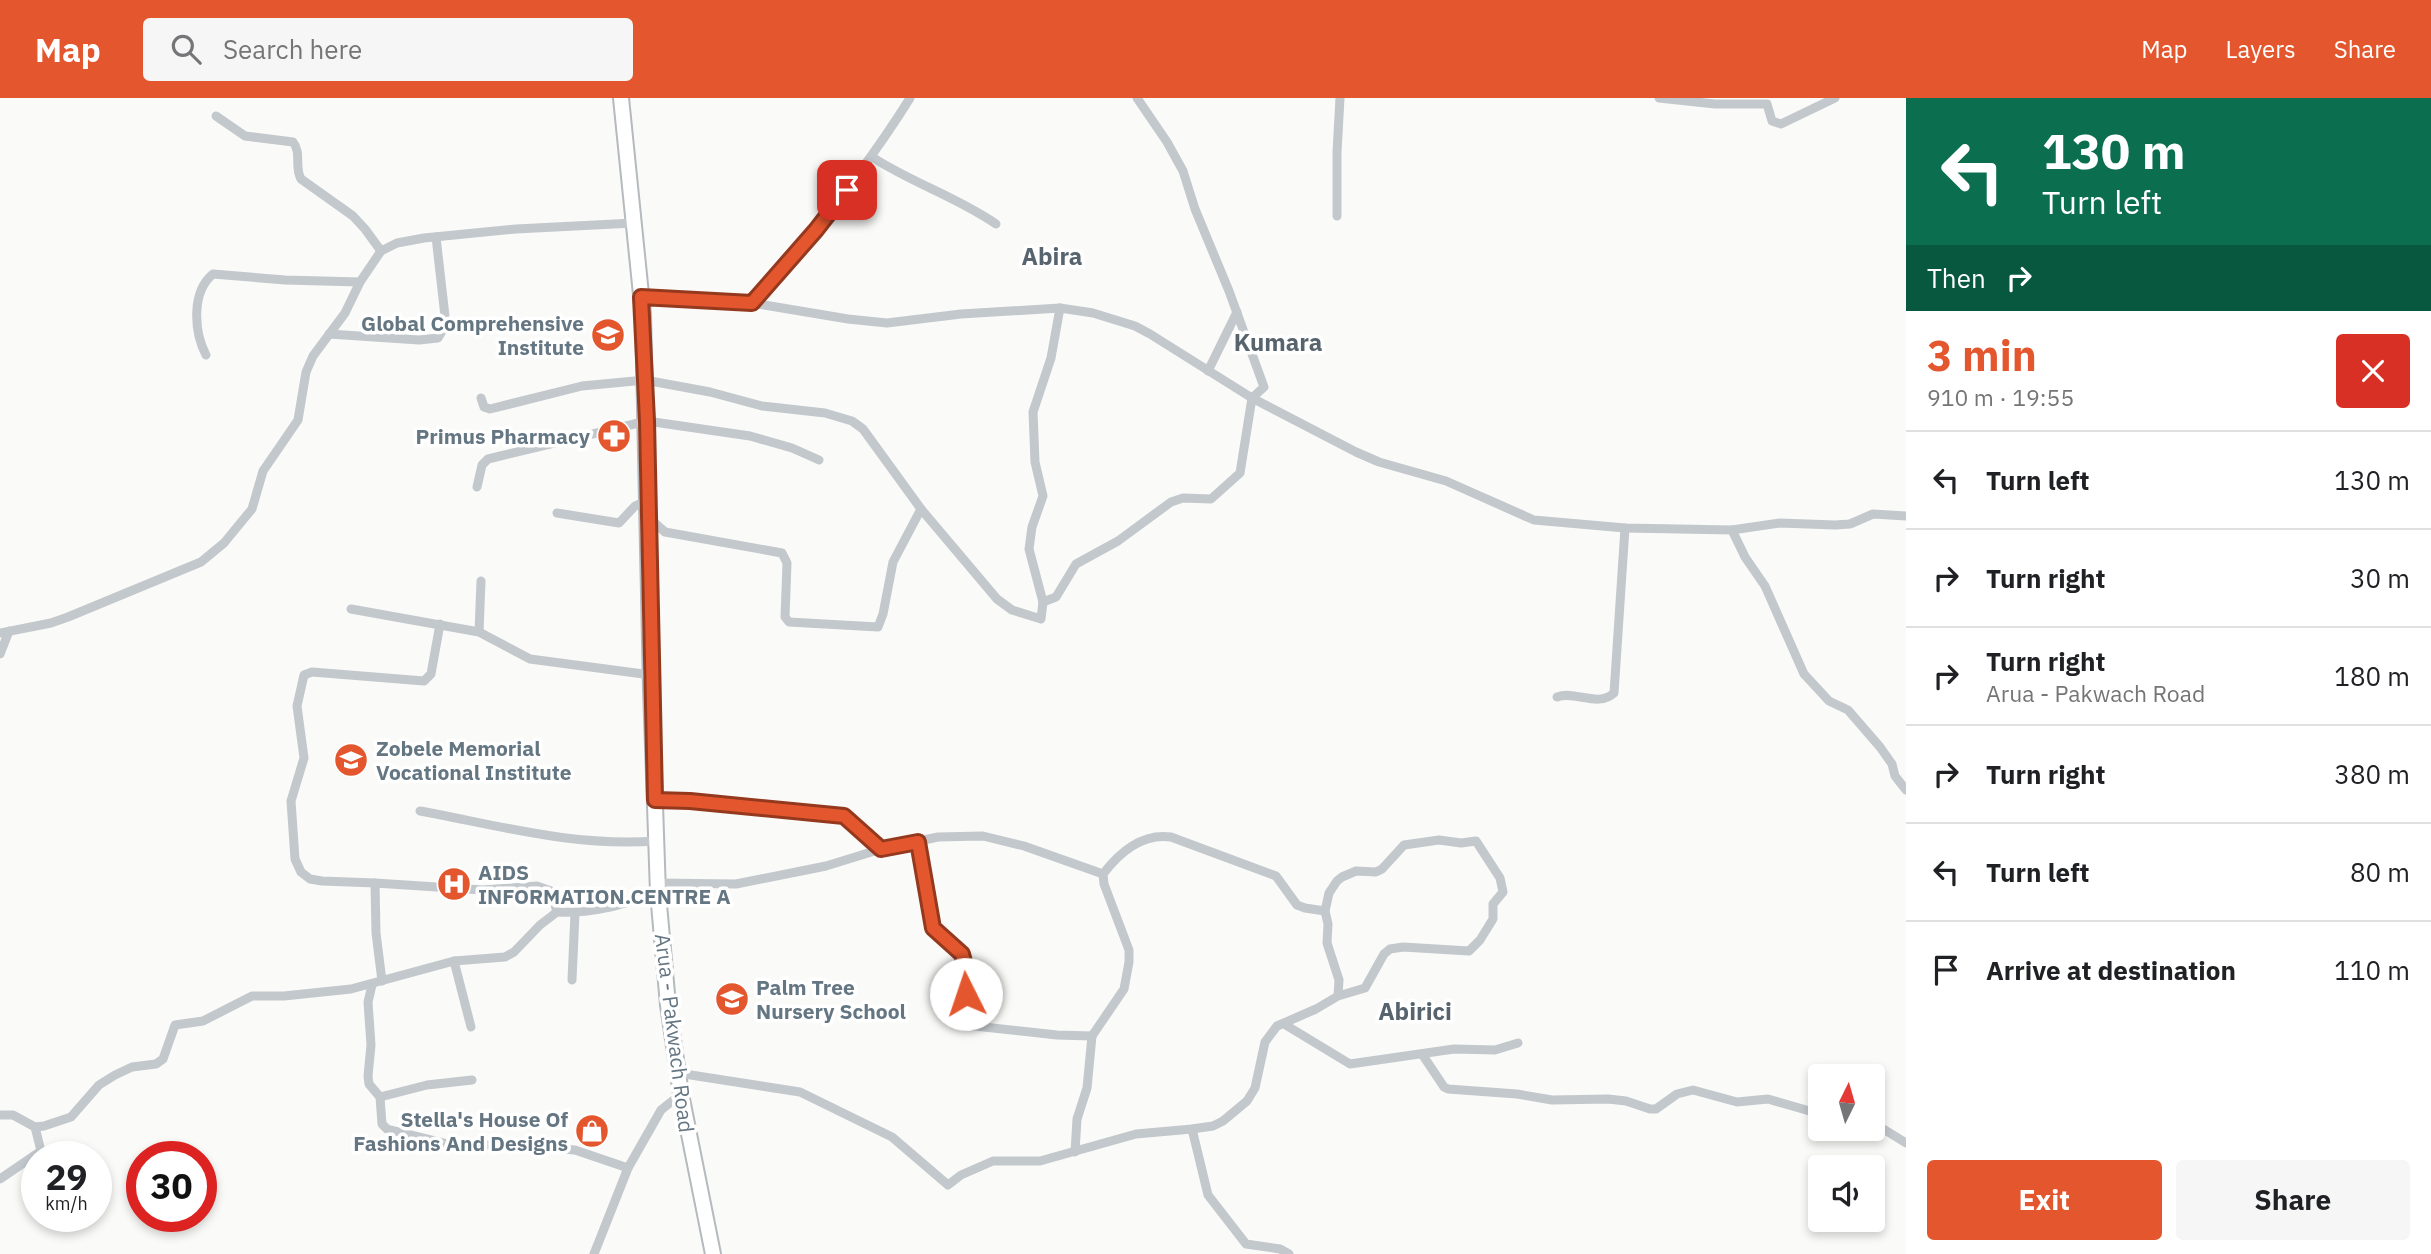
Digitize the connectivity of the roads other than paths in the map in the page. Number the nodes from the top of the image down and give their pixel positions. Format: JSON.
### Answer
{"nodes":[{"id":1,"x":621,"y":98,"type":"edge"},
{"id":2,"x":910,"y":98,"type":"edge"},
{"id":3,"x":1137,"y":98,"type":"edge"},
{"id":4,"x":1340,"y":98,"type":"edge"},
{"id":5,"x":1660,"y":98,"type":"edge"},
{"id":6,"x":1835,"y":98,"type":"edge"},
{"id":7,"x":216,"y":116,"type":"dead end"},
{"id":8,"x":872,"y":157,"type":"junction"},
{"id":9,"x":1337,"y":216,"type":"dead end"},
{"id":10,"x":634,"y":223,"type":"junction"},
{"id":11,"x":996,"y":224,"type":"dead end"},
{"id":12,"x":436,"y":237,"type":"junction"},
{"id":13,"x":381,"y":251,"type":"junction"},
{"id":14,"x":360,"y":282,"type":"junction"},
{"id":15,"x":641,"y":297,"type":"junction"},
{"id":16,"x":752,"y":303,"type":"junction"},
{"id":17,"x":1060,"y":309,"type":"junction"},
{"id":18,"x":1237,"y":312,"type":"junction"},
{"id":19,"x":330,"y":334,"type":"junction"},
{"id":20,"x":206,"y":355,"type":"dead end"},
{"id":21,"x":1208,"y":372,"type":"junction"},
{"id":22,"x":645,"y":380,"type":"junction"},
{"id":23,"x":481,"y":398,"type":"dead end"},
{"id":24,"x":1252,"y":398,"type":"junction"},
{"id":25,"x":647,"y":421,"type":"junction"},
{"id":26,"x":819,"y":460,"type":"dead end"},
{"id":27,"x":477,"y":488,"type":"dead end"},
{"id":28,"x":648,"y":500,"type":"junction"},
{"id":29,"x":921,"y":509,"type":"junction"},
{"id":30,"x":557,"y":513,"type":"dead end"},
{"id":31,"x":1906,"y":516,"type":"edge"},
{"id":32,"x":649,"y":518,"type":"junction"},
{"id":33,"x":1625,"y":528,"type":"junction"},
{"id":34,"x":1731,"y":530,"type":"junction"},
{"id":35,"x":481,"y":581,"type":"dead end"},
{"id":36,"x":1043,"y":602,"type":"junction"},
{"id":37,"x":351,"y":609,"type":"dead end"},
{"id":38,"x":440,"y":624,"type":"junction"},
{"id":39,"x":5,"y":632,"type":"edge"},
{"id":40,"x":479,"y":632,"type":"junction"},
{"id":41,"x":0,"y":654,"type":"edge"},
{"id":42,"x":651,"y":675,"type":"junction"},
{"id":43,"x":1557,"y":697,"type":"dead end"},
{"id":44,"x":1906,"y":790,"type":"edge"},
{"id":45,"x":655,"y":800,"type":"junction"},
{"id":46,"x":420,"y":811,"type":"dead end"},
{"id":47,"x":656,"y":841,"type":"junction"},
{"id":48,"x":918,"y":842,"type":"junction"},
{"id":49,"x":881,"y":849,"type":"junction"},
{"id":50,"x":1102,"y":874,"type":"junction"},
{"id":51,"x":375,"y":883,"type":"junction"},
{"id":52,"x":658,"y":888,"type":"junction"},
{"id":53,"x":1325,"y":911,"type":"junction"},
{"id":54,"x":557,"y":912,"type":"junction"},
{"id":55,"x":575,"y":913,"type":"junction"},
{"id":56,"x":454,"y":961,"type":"junction"},
{"id":57,"x":572,"y":980,"type":"dead end"},
{"id":58,"x":377,"y":983,"type":"junction"},
{"id":59,"x":1338,"y":996,"type":"junction"},
{"id":60,"x":1284,"y":1024,"type":"junction"},
{"id":61,"x":471,"y":1027,"type":"dead end"},
{"id":62,"x":1092,"y":1035,"type":"junction"},
{"id":63,"x":1518,"y":1043,"type":"dead end"},
{"id":64,"x":1422,"y":1054,"type":"junction"},
{"id":65,"x":678,"y":1073,"type":"junction"},
{"id":66,"x":471,"y":1080,"type":"dead end"},
{"id":67,"x":681,"y":1094,"type":"junction"},
{"id":68,"x":380,"y":1097,"type":"junction"},
{"id":69,"x":1808,"y":1110,"type":"edge"},
{"id":70,"x":0,"y":1115,"type":"edge"},
{"id":71,"x":35,"y":1127,"type":"junction"},
{"id":72,"x":1192,"y":1129,"type":"junction"},
{"id":73,"x":1885,"y":1130,"type":"edge"},
{"id":74,"x":1906,"y":1143,"type":"edge"},
{"id":75,"x":1075,"y":1152,"type":"junction"},
{"id":76,"x":628,"y":1168,"type":"junction"},
{"id":77,"x":0,"y":1180,"type":"edge"},
{"id":78,"x":594,"y":1254,"type":"edge"},
{"id":79,"x":713,"y":1254,"type":"edge"},
{"id":80,"x":1289,"y":1254,"type":"edge"}],
"edges":[{"from":1,"to":10,"type":"main road","name":"Arua - Pakwach Road"},
{"from":2,"to":8,"type":"street"},
{"from":3,"to":18,"type":"street"},
{"from":4,"to":9,"type":"street"},
{"from":5,"to":6,"type":"street"},
{"from":7,"to":13,"type":"street"},
{"from":8,"to":11,"type":"street"},
{"from":8,"to":16,"type":"street"},
{"from":10,"to":12,"type":"street"},
{"from":10,"to":15,"type":"main road","name":"Arua - Pakwach Road"},
{"from":12,"to":13,"type":"street"},
{"from":12,"to":19,"type":"street"},
{"from":13,"to":14,"type":"street"},
{"from":14,"to":19,"type":"street"},
{"from":14,"to":20,"type":"street"},
{"from":15,"to":16,"type":"street"},
{"from":15,"to":22,"type":"main road","name":"Arua - Pakwach Road"},
{"from":16,"to":17,"type":"street"},
{"from":17,"to":21,"type":"street"},
{"from":17,"to":36,"type":"street"},
{"from":18,"to":21,"type":"street"},
{"from":18,"to":24,"type":"street"},
{"from":19,"to":39,"type":"street"},
{"from":21,"to":24,"type":"street"},
{"from":22,"to":23,"type":"street"},
{"from":22,"to":25,"type":"main road","name":"Arua - Pakwach Road"},
{"from":22,"to":29,"type":"street"},
{"from":24,"to":33,"type":"street"},
{"from":24,"to":36,"type":"street"},
{"from":25,"to":26,"type":"street"},
{"from":25,"to":27,"type":"street"},
{"from":25,"to":28,"type":"main road","name":"Arua - Pakwach Road"},
{"from":28,"to":30,"type":"street"},
{"from":28,"to":32,"type":"main road","name":"Arua - Pakwach Road"},
{"from":29,"to":32,"type":"street"},
{"from":29,"to":36,"type":"street"},
{"from":31,"to":34,"type":"street"},
{"from":32,"to":42,"type":"main road","name":"Arua - Pakwach Road"},
{"from":33,"to":34,"type":"street"},
{"from":33,"to":43,"type":"street"},
{"from":34,"to":44,"type":"street"},
{"from":35,"to":40,"type":"street"},
{"from":37,"to":38,"type":"street"},
{"from":38,"to":40,"type":"street"},
{"from":38,"to":51,"type":"street"},
{"from":39,"to":41,"type":"street"},
{"from":40,"to":42,"type":"street"},
{"from":42,"to":45,"type":"main road","name":"Arua - Pakwach Road"},
{"from":45,"to":47,"type":"main road","name":"Arua - Pakwach Road"},
{"from":45,"to":49,"type":"street"},
{"from":46,"to":47,"type":"street"},
{"from":47,"to":52,"type":"main road","name":"Arua - Pakwach Road"},
{"from":48,"to":49,"type":"street"},
{"from":48,"to":50,"type":"street"},
{"from":48,"to":62,"type":"street"},
{"from":49,"to":52,"type":"street"},
{"from":50,"to":53,"type":"street"},
{"from":50,"to":62,"type":"street"},
{"from":51,"to":54,"type":"street"},
{"from":51,"to":58,"type":"street"},
{"from":52,"to":55,"type":"street"},
{"from":52,"to":65,"type":"main road","name":"Arua - Pakwach Road"},
{"from":53,"to":59,"type":"street"},
{"from":53,"to":59,"type":"street"},
{"from":54,"to":55,"type":"street"},
{"from":54,"to":56,"type":"street"},
{"from":55,"to":57,"type":"street"},
{"from":56,"to":58,"type":"street"},
{"from":56,"to":61,"type":"street"},
{"from":58,"to":68,"type":"street"},
{"from":58,"to":71,"type":"street"},
{"from":59,"to":60,"type":"street"},
{"from":60,"to":64,"type":"street"},
{"from":60,"to":72,"type":"street"},
{"from":62,"to":75,"type":"street"},
{"from":63,"to":64,"type":"street"},
{"from":64,"to":69,"type":"street"},
{"from":65,"to":67,"type":"main road","name":"Arua - Pakwach Road"},
{"from":65,"to":75,"type":"street"},
{"from":66,"to":68,"type":"street"},
{"from":67,"to":76,"type":"street"},
{"from":67,"to":79,"type":"main road","name":"Arua - Pakwach Road"},
{"from":68,"to":76,"type":"street"},
{"from":70,"to":71,"type":"street"},
{"from":71,"to":77,"type":"street"},
{"from":72,"to":75,"type":"street"},
{"from":72,"to":80,"type":"street"},
{"from":73,"to":74,"type":"street"},
{"from":76,"to":78,"type":"street"}]}
